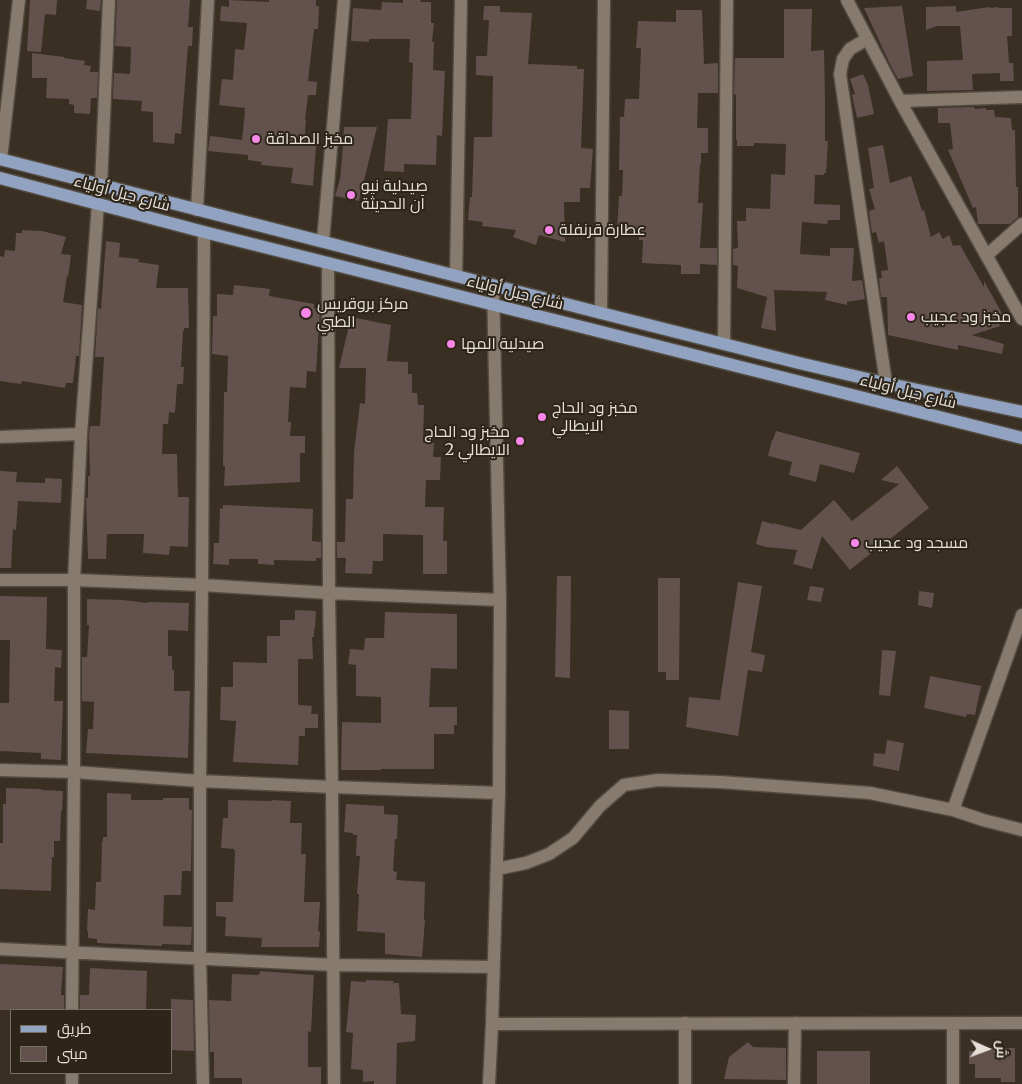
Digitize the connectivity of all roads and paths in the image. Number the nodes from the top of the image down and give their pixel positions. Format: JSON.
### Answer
{"nodes":[{"id":1,"x":18,"y":0,"type":"edge"},
{"id":2,"x":109,"y":0,"type":"edge"},
{"id":3,"x":208,"y":0,"type":"edge"},
{"id":4,"x":344,"y":0,"type":"edge"},
{"id":5,"x":461,"y":0,"type":"edge"},
{"id":6,"x":604,"y":0,"type":"edge"},
{"id":7,"x":727,"y":0,"type":"edge"},
{"id":8,"x":847,"y":0,"type":"edge"},
{"id":9,"x":867,"y":39,"type":"junction"},
{"id":10,"x":1022,"y":97,"type":"edge"},
{"id":11,"x":900,"y":101,"type":"junction"},
{"id":12,"x":0,"y":159,"type":"edge"},
{"id":13,"x":0,"y":178,"type":"edge"},
{"id":14,"x":101,"y":186,"type":"junction"},
{"id":15,"x":98,"y":204,"type":"junction"},
{"id":16,"x":197,"y":210,"type":"junction"},
{"id":17,"x":1022,"y":224,"type":"edge"},
{"id":18,"x":204,"y":232,"type":"junction"},
{"id":19,"x":323,"y":242,"type":"junction"},
{"id":20,"x":987,"y":255,"type":"junction"},
{"id":21,"x":328,"y":263,"type":"junction"},
{"id":22,"x":456,"y":276,"type":"junction"},
{"id":23,"x":493,"y":285,"type":"junction"},
{"id":24,"x":493,"y":304,"type":"junction"},
{"id":25,"x":601,"y":313,"type":"junction"},
{"id":26,"x":1022,"y":319,"type":"edge"},
{"id":27,"x":724,"y":344,"type":"junction"},
{"id":28,"x":886,"y":383,"type":"junction"},
{"id":29,"x":1022,"y":412,"type":"edge"},
{"id":30,"x":81,"y":434,"type":"junction"},
{"id":31,"x":0,"y":437,"type":"edge"},
{"id":32,"x":1022,"y":438,"type":"edge"},
{"id":33,"x":0,"y":580,"type":"edge"},
{"id":34,"x":74,"y":580,"type":"junction"},
{"id":35,"x":202,"y":585,"type":"junction"},
{"id":36,"x":329,"y":593,"type":"junction"},
{"id":37,"x":500,"y":600,"type":"junction"},
{"id":38,"x":1022,"y":615,"type":"edge"},
{"id":39,"x":0,"y":770,"type":"edge"},
{"id":40,"x":74,"y":772,"type":"junction"},
{"id":41,"x":200,"y":780,"type":"junction"},
{"id":42,"x":332,"y":787,"type":"junction"},
{"id":43,"x":499,"y":793,"type":"junction"},
{"id":44,"x":953,"y":810,"type":"junction"},
{"id":45,"x":1022,"y":830,"type":"edge"},
{"id":46,"x":497,"y":869,"type":"junction"},
{"id":47,"x":0,"y":949,"type":"edge"},
{"id":48,"x":72,"y":952,"type":"junction"},
{"id":49,"x":200,"y":958,"type":"junction"},
{"id":50,"x":334,"y":965,"type":"junction"},
{"id":51,"x":494,"y":966,"type":"junction"},
{"id":52,"x":72,"y":1009,"type":"edge"},
{"id":53,"x":685,"y":1023,"type":"junction"},
{"id":54,"x":794,"y":1023,"type":"junction"},
{"id":55,"x":953,"y":1023,"type":"junction"},
{"id":56,"x":1022,"y":1023,"type":"edge"},
{"id":57,"x":492,"y":1024,"type":"junction"},
{"id":58,"x":203,"y":1084,"type":"edge"},
{"id":59,"x":334,"y":1084,"type":"edge"},
{"id":60,"x":488,"y":1084,"type":"edge"},
{"id":61,"x":685,"y":1084,"type":"edge"},
{"id":62,"x":794,"y":1084,"type":"edge"},
{"id":63,"x":953,"y":1084,"type":"edge"}],
"edges":[{"from":1,"to":12,"type":"street"},
{"from":2,"to":14,"type":"street"},
{"from":3,"to":16,"type":"street"},
{"from":4,"to":19,"type":"street"},
{"from":5,"to":22,"type":"street"},
{"from":6,"to":25,"type":"street"},
{"from":7,"to":27,"type":"street"},
{"from":8,"to":9,"type":"street"},
{"from":9,"to":11,"type":"street"},
{"from":9,"to":28,"type":"street"},
{"from":10,"to":11,"type":"street"},
{"from":11,"to":20,"type":"street"},
{"from":12,"to":14,"type":"main road","name":"شارع جبل أولياء"},
{"from":13,"to":15,"type":"main road","name":"شارع جبل أولياء"},
{"from":14,"to":16,"type":"main road","name":"شارع جبل أولياء"},
{"from":15,"to":18,"type":"main road","name":"شارع جبل أولياء"},
{"from":15,"to":30,"type":"street"},
{"from":16,"to":19,"type":"main road","name":"شارع جبل أولياء"},
{"from":17,"to":20,"type":"street"},
{"from":18,"to":21,"type":"main road","name":"شارع جبل أولياء"},
{"from":18,"to":35,"type":"street"},
{"from":19,"to":22,"type":"main road","name":"شارع جبل أولياء"},
{"from":20,"to":26,"type":"street"},
{"from":21,"to":24,"type":"main road","name":"شارع جبل أولياء"},
{"from":21,"to":36,"type":"street"},
{"from":22,"to":23,"type":"main road","name":"شارع جبل أولياء"},
{"from":23,"to":24,"type":"street"},
{"from":23,"to":25,"type":"main road","name":"شارع جبل أولياء"},
{"from":24,"to":32,"type":"main road","name":"شارع جبل أولياء"},
{"from":24,"to":37,"type":"street"},
{"from":25,"to":27,"type":"main road","name":"شارع جبل أولياء"},
{"from":27,"to":28,"type":"main road","name":"شارع جبل أولياء"},
{"from":28,"to":29,"type":"main road","name":"شارع جبل أولياء"},
{"from":30,"to":31,"type":"street"},
{"from":30,"to":34,"type":"street"},
{"from":33,"to":34,"type":"street"},
{"from":34,"to":35,"type":"street"},
{"from":34,"to":40,"type":"street"},
{"from":35,"to":36,"type":"street"},
{"from":35,"to":41,"type":"street"},
{"from":36,"to":37,"type":"street"},
{"from":36,"to":42,"type":"street"},
{"from":37,"to":43,"type":"street"},
{"from":38,"to":44,"type":"street"},
{"from":39,"to":40,"type":"street"},
{"from":40,"to":41,"type":"street"},
{"from":40,"to":48,"type":"street"},
{"from":41,"to":42,"type":"street"},
{"from":41,"to":49,"type":"street"},
{"from":42,"to":43,"type":"street"},
{"from":42,"to":50,"type":"street"},
{"from":43,"to":46,"type":"street"},
{"from":44,"to":45,"type":"street"},
{"from":44,"to":46,"type":"street"},
{"from":46,"to":51,"type":"street"},
{"from":47,"to":48,"type":"street"},
{"from":48,"to":49,"type":"street"},
{"from":48,"to":52,"type":"street"},
{"from":49,"to":50,"type":"street"},
{"from":49,"to":58,"type":"street"},
{"from":50,"to":51,"type":"street"},
{"from":50,"to":59,"type":"street"},
{"from":51,"to":57,"type":"street"},
{"from":53,"to":54,"type":"street"},
{"from":53,"to":57,"type":"street"},
{"from":53,"to":61,"type":"street"},
{"from":54,"to":55,"type":"street"},
{"from":54,"to":62,"type":"street"},
{"from":55,"to":56,"type":"street"},
{"from":55,"to":63,"type":"street"},
{"from":57,"to":60,"type":"street"}]}
